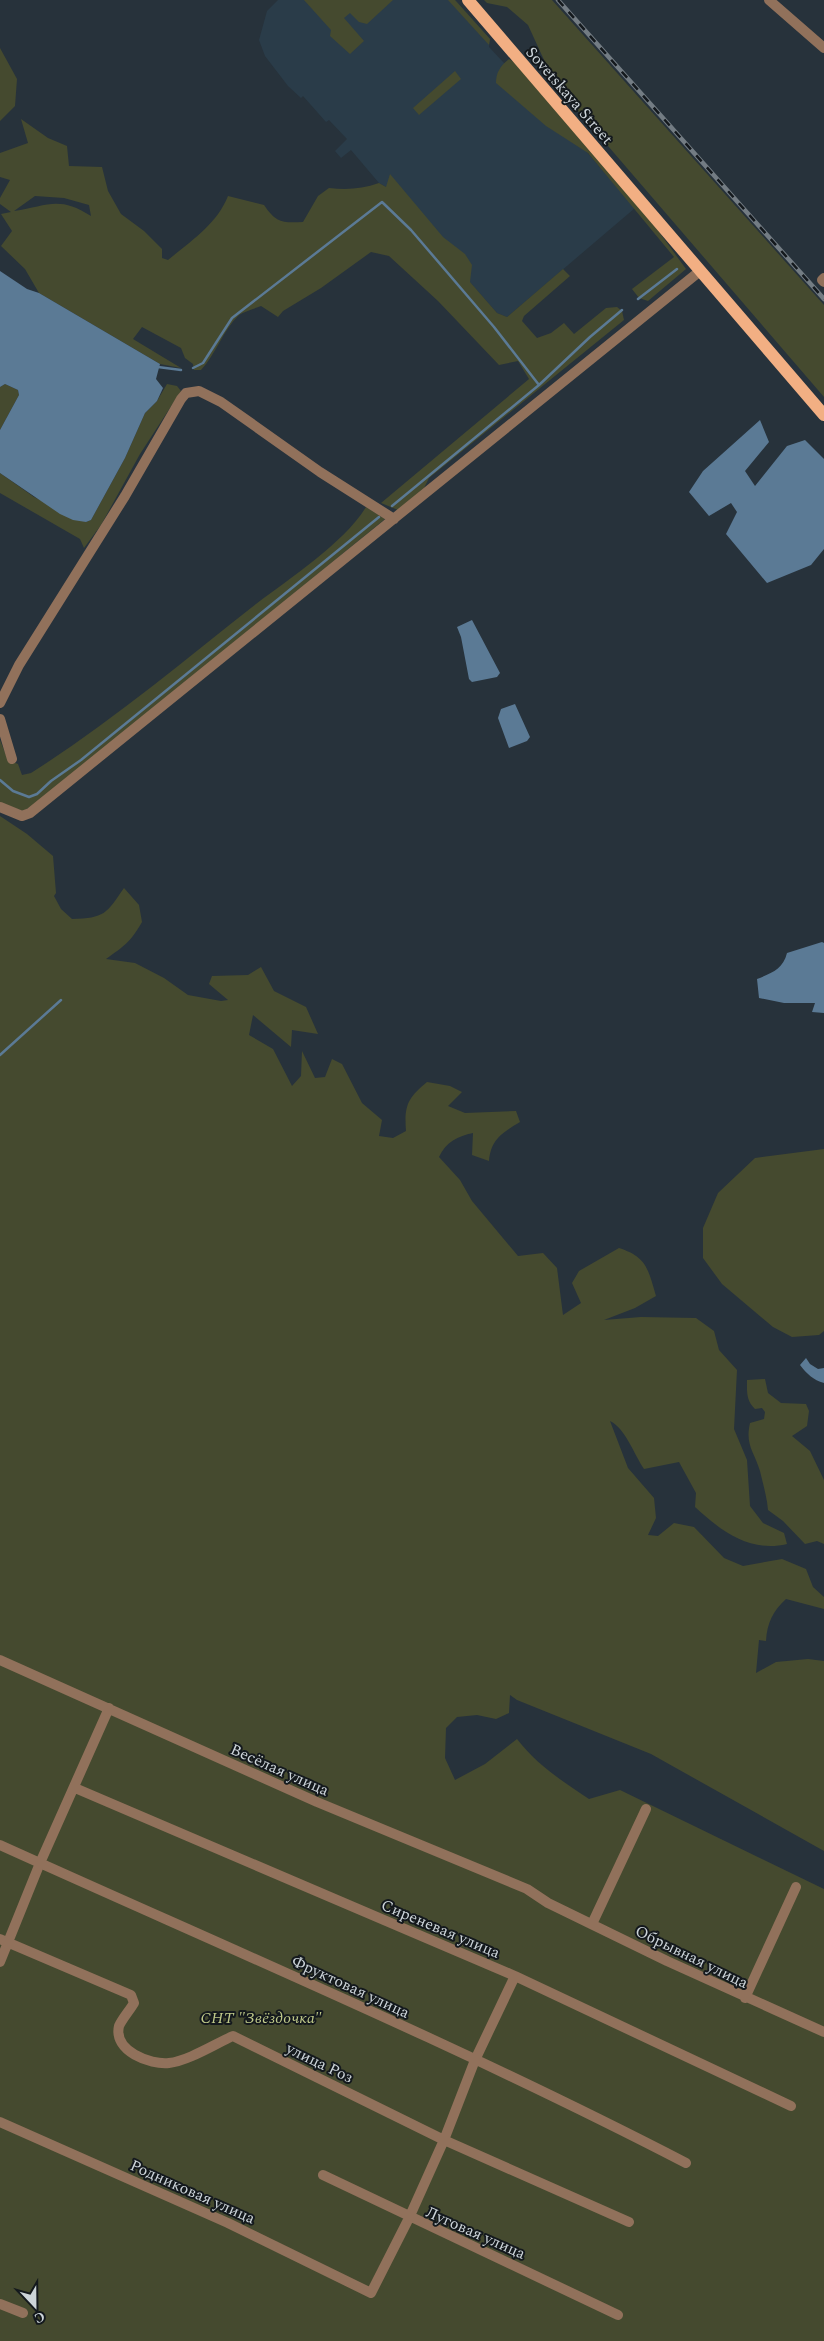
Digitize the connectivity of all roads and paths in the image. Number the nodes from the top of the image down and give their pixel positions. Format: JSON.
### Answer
{"nodes":[{"id":1,"x":468,"y":0,"type":"edge"},
{"id":2,"x":769,"y":0,"type":"edge"},
{"id":3,"x":824,"y":47,"type":"edge"},
{"id":4,"x":700,"y":271,"type":"junction"},
{"id":5,"x":824,"y":415,"type":"edge"},
{"id":6,"x":394,"y":519,"type":"junction"},
{"id":7,"x":0,"y":703,"type":"edge"},
{"id":8,"x":0,"y":719,"type":"edge"},
{"id":9,"x":12,"y":759,"type":"dead end"},
{"id":10,"x":0,"y":807,"type":"edge"},
{"id":11,"x":0,"y":1660,"type":"edge"},
{"id":12,"x":109,"y":1708,"type":"junction"},
{"id":13,"x":75,"y":1788,"type":"junction"},
{"id":14,"x":646,"y":1809,"type":"dead end"},
{"id":15,"x":0,"y":1845,"type":"edge"},
{"id":16,"x":40,"y":1863,"type":"junction"},
{"id":17,"x":796,"y":1887,"type":"dead end"},
{"id":18,"x":548,"y":1903,"type":"joint"},
{"id":19,"x":592,"y":1924,"type":"junction"},
{"id":20,"x":4,"y":1941,"type":"edge"},
{"id":21,"x":0,"y":1962,"type":"edge"},
{"id":22,"x":514,"y":1976,"type":"junction"},
{"id":23,"x":745,"y":1998,"type":"junction"},
{"id":24,"x":824,"y":2032,"type":"edge"},
{"id":25,"x":475,"y":2060,"type":"junction"},
{"id":26,"x":791,"y":2106,"type":"dead end"},
{"id":27,"x":0,"y":2122,"type":"edge"},
{"id":28,"x":444,"y":2140,"type":"junction"},
{"id":29,"x":686,"y":2163,"type":"dead end"},
{"id":30,"x":323,"y":2176,"type":"dead end"},
{"id":31,"x":409,"y":2218,"type":"junction"},
{"id":32,"x":629,"y":2222,"type":"dead end"},
{"id":33,"x":0,"y":2304,"type":"edge"},
{"id":34,"x":23,"y":2314,"type":"dead end"},
{"id":35,"x":618,"y":2315,"type":"dead end"}],
"edges":[{"from":1,"to":4,"type":"main road","name":"Sovetskaya Street"},
{"from":2,"to":3,"type":"street"},
{"from":4,"to":5,"type":"main road","name":"Sovetskaya Street"},
{"from":4,"to":6,"type":"street"},
{"from":6,"to":7,"type":"street"},
{"from":6,"to":10,"type":"street"},
{"from":8,"to":9,"type":"street"},
{"from":11,"to":12,"type":"street","name":"Весёлая улица"},
{"from":12,"to":13,"type":"street"},
{"from":12,"to":18,"type":"street","name":"Весёлая улица"},
{"from":13,"to":16,"type":"street"},
{"from":13,"to":22,"type":"street","name":"Сиреневая улица"},
{"from":14,"to":19,"type":"street"},
{"from":15,"to":16,"type":"street","name":"Фруктовая улица"},
{"from":16,"to":20,"type":"street"},
{"from":16,"to":25,"type":"street","name":"Фруктовая улица"},
{"from":17,"to":23,"type":"street"},
{"from":18,"to":19,"type":"street","name":"Обрывная улица"},
{"from":19,"to":23,"type":"street","name":"Обрывная улица"},
{"from":20,"to":21,"type":"street"},
{"from":20,"to":28,"type":"street","name":"улица Роз"},
{"from":22,"to":25,"type":"street"},
{"from":22,"to":26,"type":"street","name":"Сиреневая улица"},
{"from":23,"to":24,"type":"street","name":"Обрывная улица"},
{"from":25,"to":28,"type":"street"},
{"from":25,"to":29,"type":"street","name":"Фруктовая улица"},
{"from":27,"to":31,"type":"street","name":"Родниковая улица"},
{"from":28,"to":31,"type":"street"},
{"from":28,"to":32,"type":"street","name":"улица Роз"},
{"from":30,"to":31,"type":"street","name":"Луговая улица"},
{"from":31,"to":35,"type":"street","name":"Луговая улица"},
{"from":33,"to":34,"type":"street"}]}
